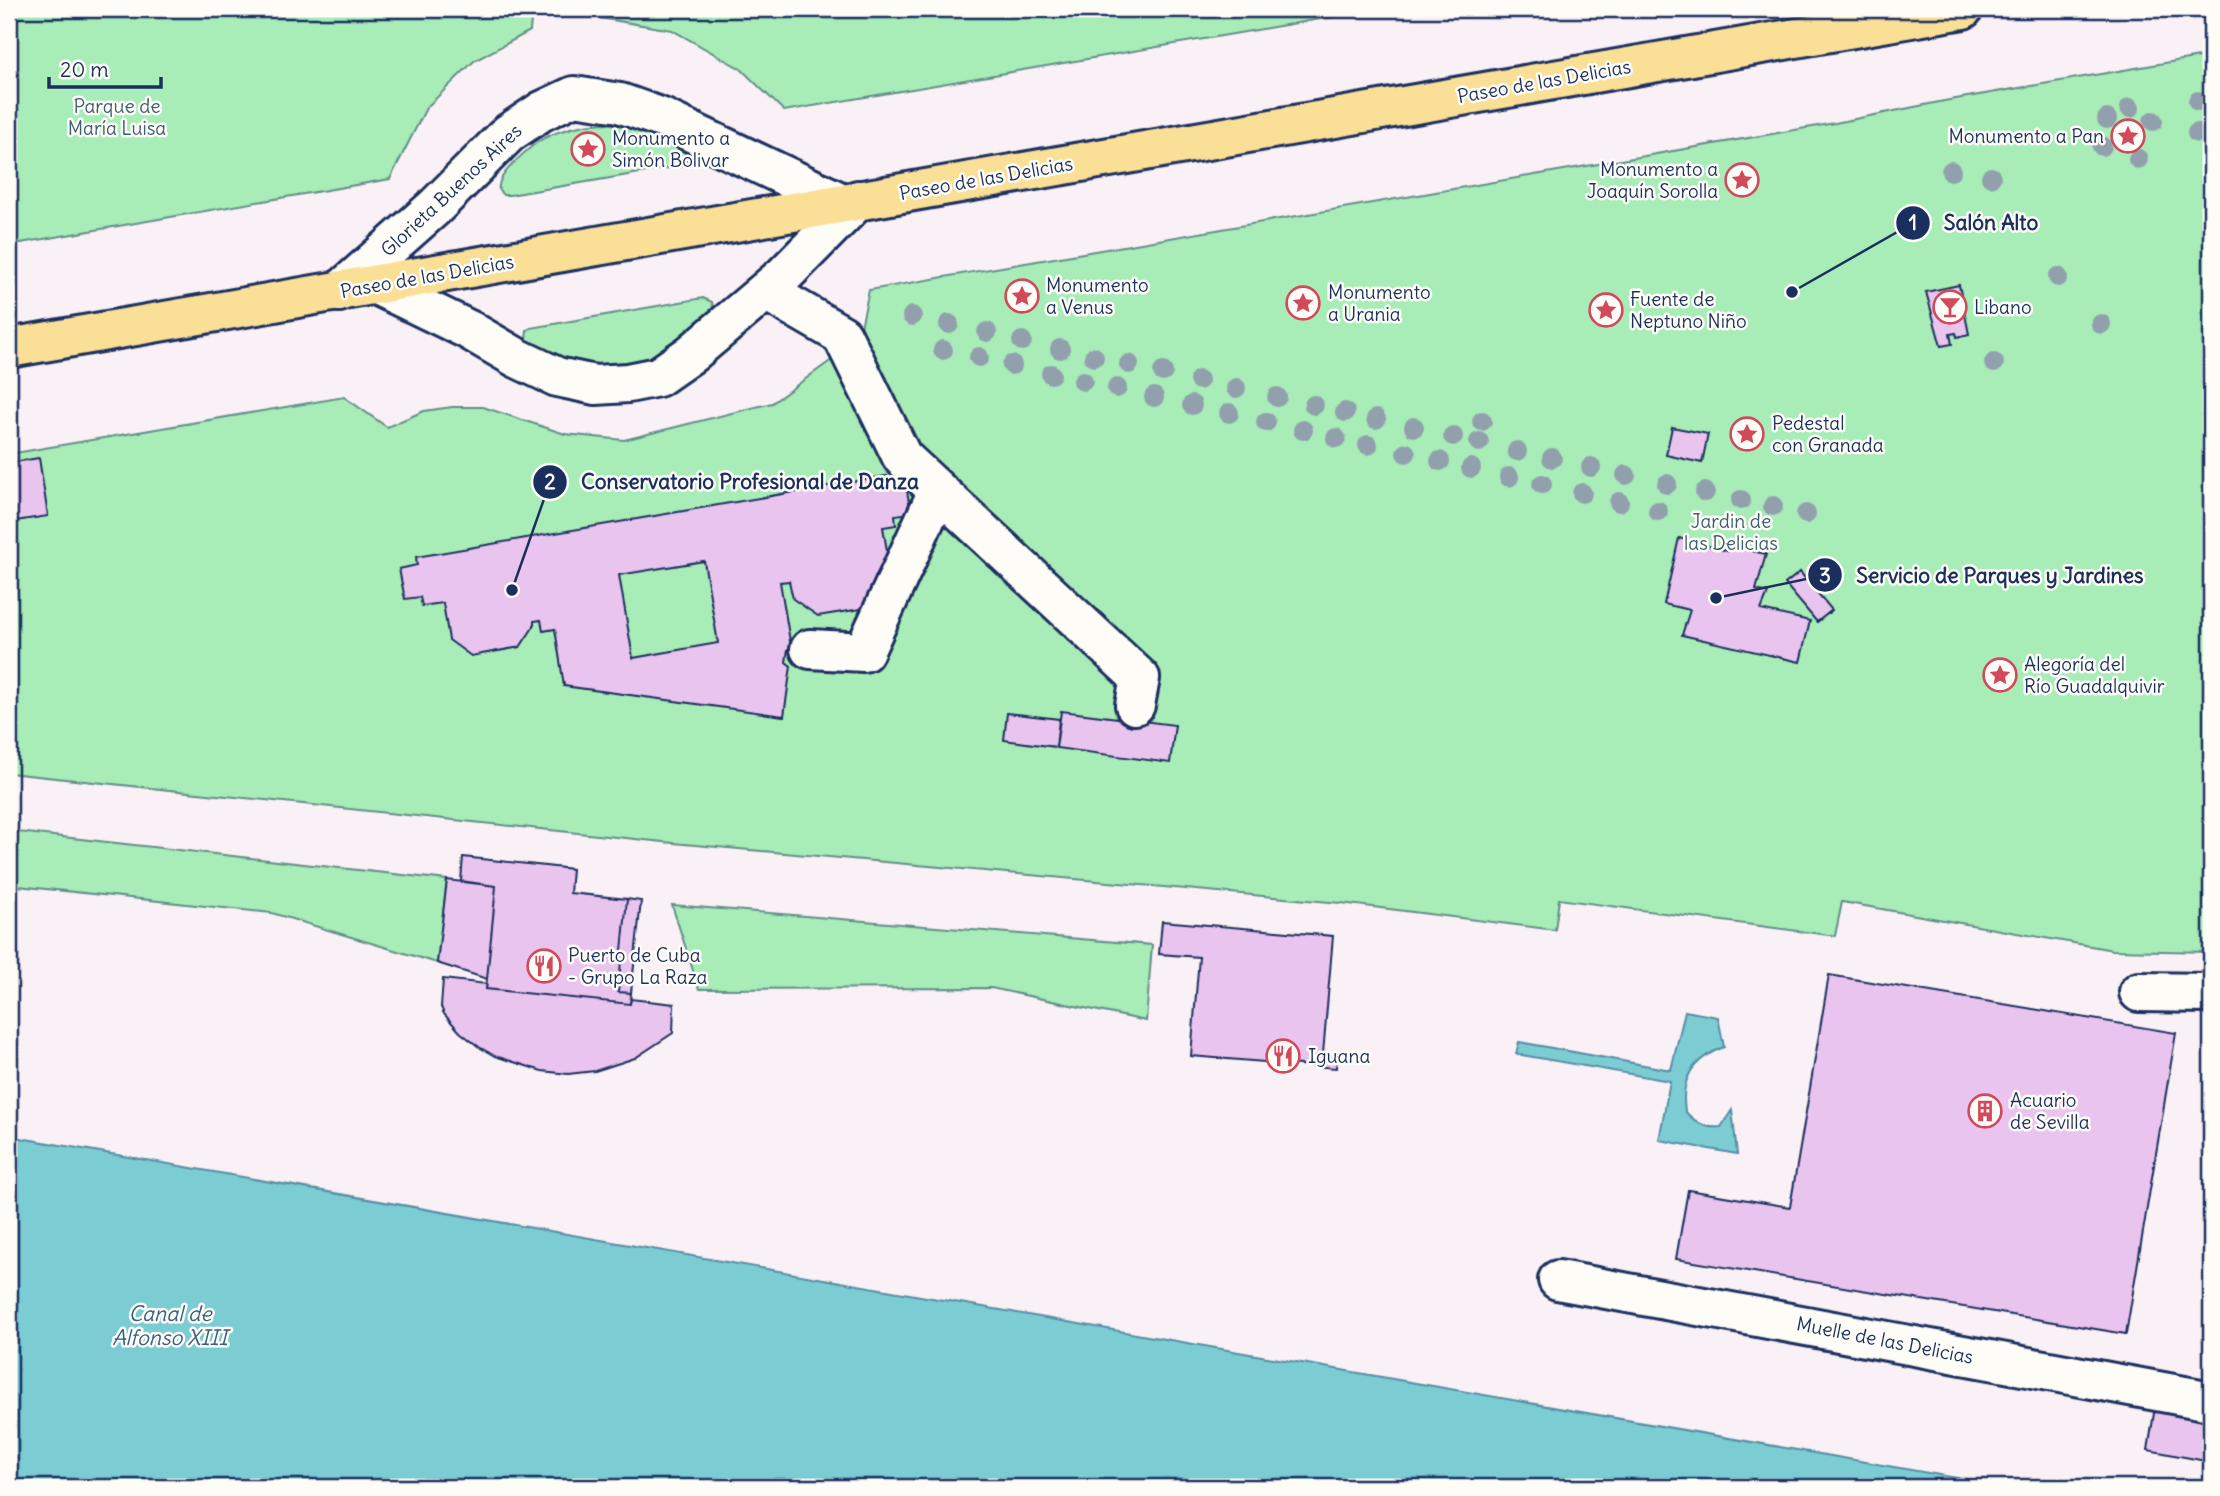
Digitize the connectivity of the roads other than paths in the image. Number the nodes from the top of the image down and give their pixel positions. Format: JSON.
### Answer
{"nodes":[{"id":1,"x":1963,"y":9,"type":"edge"},
{"id":2,"x":849,"y":201,"type":"junction"},
{"id":3,"x":376,"y":285,"type":"junction"},
{"id":4,"x":766,"y":290,"type":"junction"},
{"id":5,"x":339,"y":292,"type":"junction"},
{"id":6,"x":9,"y":348,"type":"edge"},
{"id":7,"x":939,"y":491,"type":"junction"},
{"id":8,"x":810,"y":649,"type":"dead end"},
{"id":9,"x":1135,"y":705,"type":"dead end"},
{"id":10,"x":2139,"y":992,"type":"dead end"},
{"id":11,"x":2211,"y":993,"type":"edge"},
{"id":12,"x":1559,"y":1280,"type":"dead end"},
{"id":13,"x":2211,"y":1401,"type":"edge"}],
"edges":[{"from":1,"to":2,"type":"main road","name":"Paseo de las Delicias"},
{"from":2,"to":3,"type":"main road","name":"Paseo de las Delicias"},
{"from":2,"to":4,"type":"street","name":"Glorieta Buenos Aires"},
{"from":2,"to":5,"type":"street","name":"Glorieta Buenos Aires"},
{"from":3,"to":4,"type":"street","name":"Glorieta Buenos Aires"},
{"from":3,"to":5,"type":"main road","name":"Paseo de las Delicias"},
{"from":4,"to":7,"type":"street"},
{"from":5,"to":6,"type":"main road","name":"Paseo de las Delicias"},
{"from":7,"to":8,"type":"street"},
{"from":7,"to":9,"type":"street"},
{"from":10,"to":11,"type":"street"},
{"from":12,"to":13,"type":"street","name":"Muelle de las Delicias"}]}
